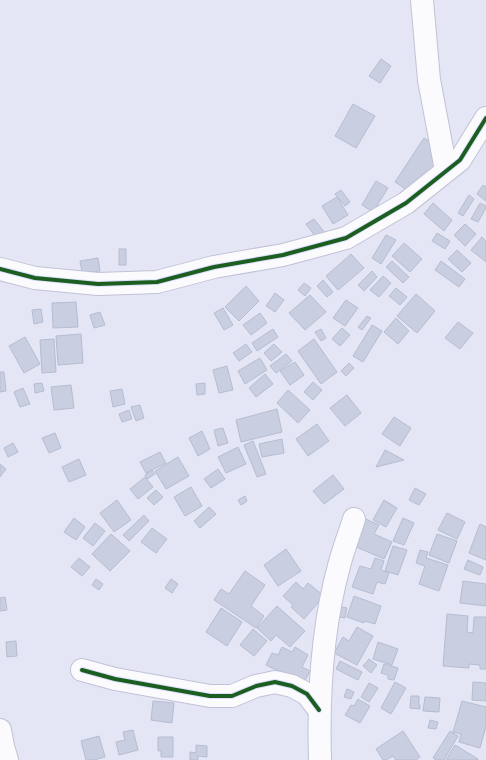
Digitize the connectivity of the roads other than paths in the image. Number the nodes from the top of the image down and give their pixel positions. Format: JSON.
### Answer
{"nodes":[{"id":1,"x":422,"y":0,"type":"edge"},
{"id":2,"x":486,"y":118,"type":"edge"},
{"id":3,"x":486,"y":145,"type":"edge"},
{"id":4,"x":453,"y":165,"type":"junction"},
{"id":5,"x":0,"y":269,"type":"edge"},
{"id":6,"x":354,"y":519,"type":"dead end"},
{"id":7,"x":82,"y":670,"type":"dead end"},
{"id":8,"x":319,"y":710,"type":"junction"},
{"id":9,"x":0,"y":730,"type":"edge"},
{"id":10,"x":7,"y":760,"type":"edge"},
{"id":11,"x":320,"y":760,"type":"edge"}],
"edges":[{"from":1,"to":4,"type":"street"},
{"from":2,"to":4,"type":"street"},
{"from":3,"to":4,"type":"street"},
{"from":4,"to":5,"type":"street"},
{"from":6,"to":8,"type":"street"},
{"from":7,"to":8,"type":"street"},
{"from":8,"to":11,"type":"street"},
{"from":9,"to":10,"type":"street"}]}
